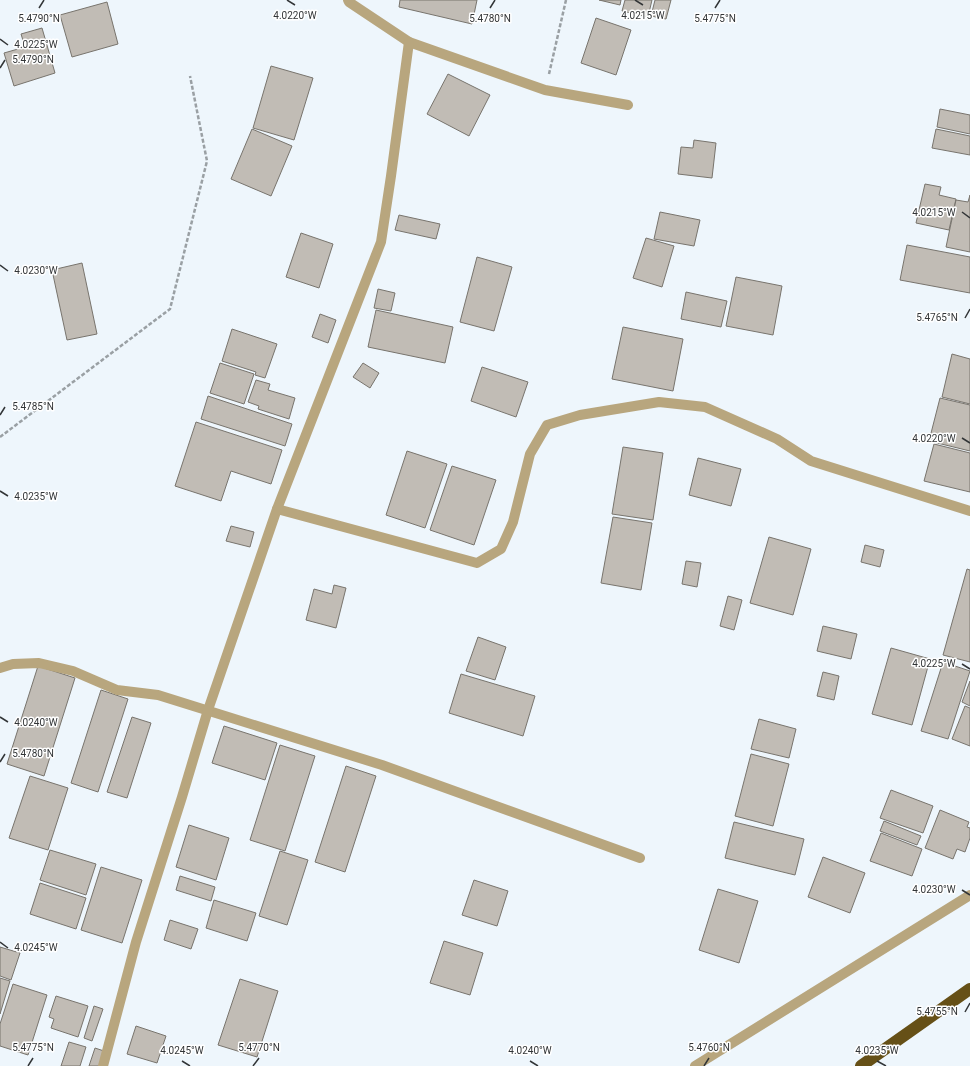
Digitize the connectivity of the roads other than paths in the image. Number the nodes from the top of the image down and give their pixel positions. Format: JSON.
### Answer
{"nodes":[{"id":1,"x":348,"y":0,"type":"edge"},
{"id":2,"x":409,"y":42,"type":"junction"},
{"id":3,"x":628,"y":105,"type":"dead end"},
{"id":4,"x":277,"y":509,"type":"junction"},
{"id":5,"x":970,"y":511,"type":"edge"},
{"id":6,"x":0,"y":668,"type":"edge"},
{"id":7,"x":208,"y":710,"type":"junction"},
{"id":8,"x":640,"y":858,"type":"dead end"},
{"id":9,"x":970,"y":895,"type":"edge"},
{"id":10,"x":970,"y":989,"type":"edge"},
{"id":11,"x":103,"y":1066,"type":"edge"},
{"id":12,"x":695,"y":1066,"type":"edge"},
{"id":13,"x":861,"y":1066,"type":"edge"}],
"edges":[{"from":1,"to":2,"type":"street"},
{"from":2,"to":3,"type":"street"},
{"from":2,"to":4,"type":"street"},
{"from":4,"to":5,"type":"street"},
{"from":4,"to":7,"type":"street"},
{"from":6,"to":7,"type":"street"},
{"from":7,"to":8,"type":"street"},
{"from":7,"to":11,"type":"street"},
{"from":9,"to":12,"type":"street"},
{"from":10,"to":13,"type":"highway"}]}
